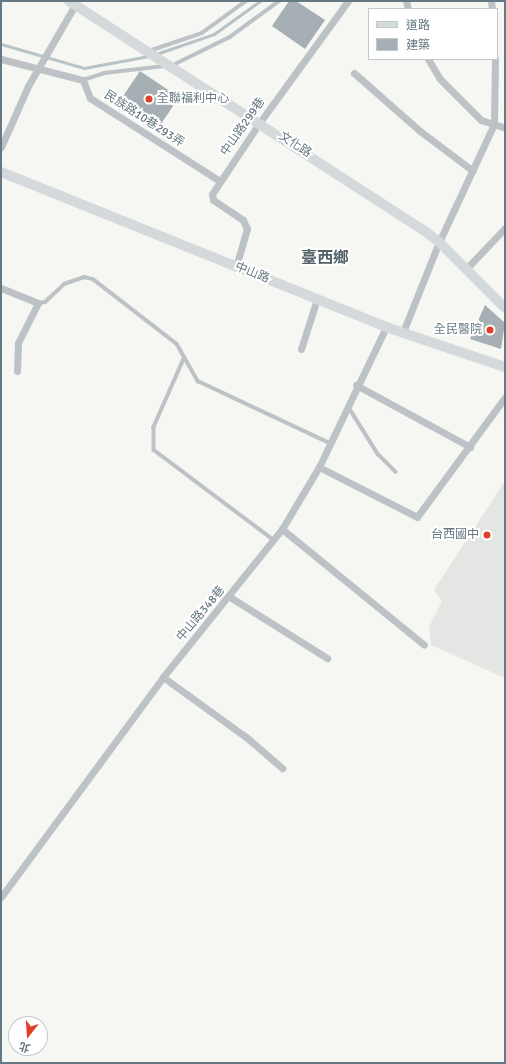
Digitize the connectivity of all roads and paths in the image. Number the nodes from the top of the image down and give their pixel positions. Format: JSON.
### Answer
{"nodes":[{"id":1,"x":246,"y":1,"type":"edge"},
{"id":2,"x":279,"y":1,"type":"edge"},
{"id":3,"x":348,"y":1,"type":"edge"},
{"id":4,"x":72,"y":3,"type":"edge"},
{"id":5,"x":153,"y":53,"type":"junction"},
{"id":6,"x":1,"y":59,"type":"edge"},
{"id":7,"x":429,"y":60,"type":"edge"},
{"id":8,"x":495,"y":60,"type":"edge"},
{"id":9,"x":171,"y":66,"type":"junction"},
{"id":10,"x":40,"y":68,"type":"junction"},
{"id":11,"x":354,"y":74,"type":"dead end"},
{"id":12,"x":83,"y":80,"type":"junction"},
{"id":13,"x":260,"y":122,"type":"junction"},
{"id":14,"x":494,"y":124,"type":"junction"},
{"id":15,"x":505,"y":128,"type":"edge"},
{"id":16,"x":1,"y":146,"type":"edge"},
{"id":17,"x":473,"y":171,"type":"junction"},
{"id":18,"x":1,"y":172,"type":"edge"},
{"id":19,"x":220,"y":181,"type":"junction"},
{"id":20,"x":505,"y":228,"type":"edge"},
{"id":21,"x":439,"y":242,"type":"junction"},
{"id":22,"x":236,"y":267,"type":"junction"},
{"id":23,"x":466,"y":269,"type":"junction"},
{"id":24,"x":1,"y":288,"type":"edge"},
{"id":25,"x":316,"y":299,"type":"junction"},
{"id":26,"x":38,"y":303,"type":"junction"},
{"id":27,"x":505,"y":308,"type":"edge"},
{"id":28,"x":386,"y":327,"type":"junction"},
{"id":29,"x":403,"y":332,"type":"junction"},
{"id":30,"x":301,"y":349,"type":"dead end"},
{"id":31,"x":185,"y":357,"type":"junction"},
{"id":32,"x":505,"y":367,"type":"edge"},
{"id":33,"x":17,"y":371,"type":"dead end"},
{"id":34,"x":356,"y":385,"type":"junction"},
{"id":35,"x":505,"y":397,"type":"edge"},
{"id":36,"x":347,"y":405,"type":"junction"},
{"id":37,"x":330,"y":443,"type":"junction"},
{"id":38,"x":470,"y":447,"type":"junction"},
{"id":39,"x":319,"y":467,"type":"junction"},
{"id":40,"x":396,"y":472,"type":"dead end"},
{"id":41,"x":282,"y":529,"type":"junction"},
{"id":42,"x":274,"y":540,"type":"junction"},
{"id":43,"x":230,"y":596,"type":"junction"},
{"id":44,"x":424,"y":645,"type":"dead end"},
{"id":45,"x":327,"y":658,"type":"dead end"},
{"id":46,"x":163,"y":677,"type":"junction"},
{"id":47,"x":282,"y":768,"type":"dead end"},
{"id":48,"x":1,"y":897,"type":"edge"}],
"edges":[{"from":1,"to":5,"type":"lane"},
{"from":2,"to":9,"type":"lane"},
{"from":3,"to":13,"type":"street","name":"中山路299巷"},
{"from":4,"to":5,"type":"street","name":"文化路"},
{"from":4,"to":10,"type":"street"},
{"from":5,"to":9,"type":"street","name":"文化路"},
{"from":6,"to":10,"type":"street"},
{"from":7,"to":14,"type":"street"},
{"from":8,"to":14,"type":"street"},
{"from":9,"to":12,"type":"lane"},
{"from":9,"to":13,"type":"street","name":"文化路"},
{"from":10,"to":12,"type":"street"},
{"from":10,"to":16,"type":"street"},
{"from":11,"to":17,"type":"street"},
{"from":12,"to":19,"type":"street","name":"民族路10巷293弄"},
{"from":13,"to":19,"type":"street","name":"中山路299巷"},
{"from":13,"to":21,"type":"street","name":"文化路"},
{"from":14,"to":15,"type":"street"},
{"from":14,"to":17,"type":"street"},
{"from":17,"to":21,"type":"street"},
{"from":18,"to":22,"type":"street","name":"中山路"},
{"from":19,"to":22,"type":"street","name":"中山路299巷"},
{"from":20,"to":23,"type":"street"},
{"from":21,"to":23,"type":"street","name":"文化路"},
{"from":21,"to":29,"type":"street"},
{"from":22,"to":25,"type":"street","name":"中山路"},
{"from":23,"to":27,"type":"street","name":"文化路"},
{"from":24,"to":26,"type":"street"},
{"from":25,"to":28,"type":"street","name":"中山路"},
{"from":25,"to":30,"type":"street"},
{"from":26,"to":31,"type":"lane"},
{"from":26,"to":33,"type":"street"},
{"from":28,"to":29,"type":"street","name":"中山路"},
{"from":28,"to":34,"type":"street","name":"中山路348巷"},
{"from":29,"to":32,"type":"street","name":"中山路"},
{"from":31,"to":37,"type":"lane"},
{"from":31,"to":42,"type":"lane"},
{"from":34,"to":36,"type":"street","name":"中山路348巷"},
{"from":34,"to":38,"type":"street"},
{"from":35,"to":38,"type":"street"},
{"from":36,"to":37,"type":"street","name":"中山路348巷"},
{"from":36,"to":40,"type":"lane"},
{"from":37,"to":39,"type":"street","name":"中山路348巷"},
{"from":38,"to":39,"type":"street"},
{"from":39,"to":41,"type":"street","name":"中山路348巷"},
{"from":41,"to":42,"type":"street","name":"中山路348巷"},
{"from":41,"to":44,"type":"street"},
{"from":42,"to":43,"type":"street","name":"中山路348巷"},
{"from":43,"to":45,"type":"street"},
{"from":43,"to":46,"type":"street","name":"中山路348巷"},
{"from":46,"to":47,"type":"street"},
{"from":46,"to":48,"type":"street","name":"中山路348巷"}]}
